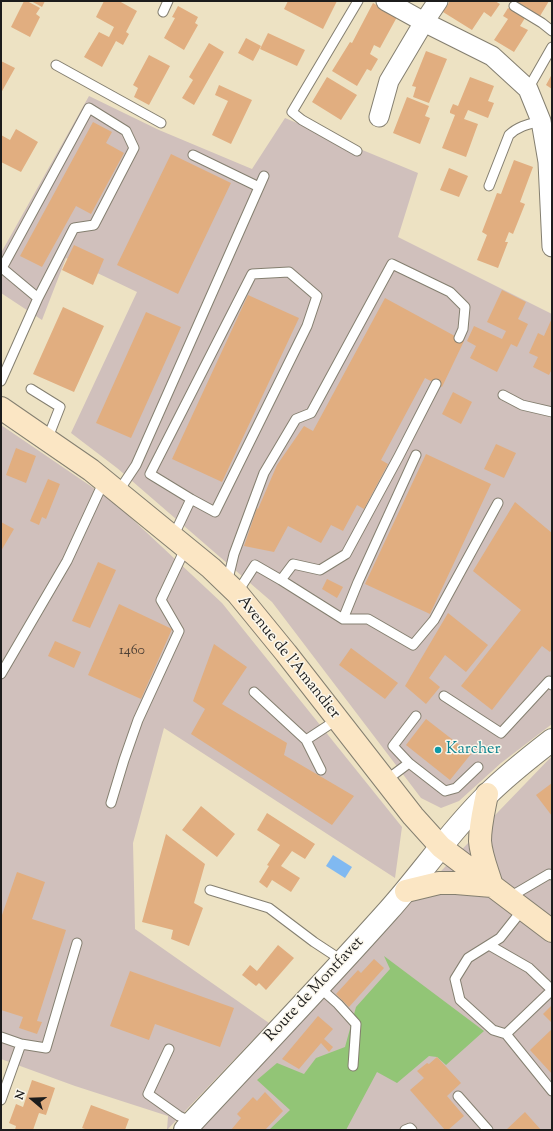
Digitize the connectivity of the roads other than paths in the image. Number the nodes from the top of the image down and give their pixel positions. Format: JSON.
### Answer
{"nodes":[{"id":1,"x":168,"y":1,"type":"edge"},
{"id":2,"x":358,"y":1,"type":"edge"},
{"id":3,"x":386,"y":1,"type":"edge"},
{"id":4,"x":438,"y":1,"type":"edge"},
{"id":5,"x":514,"y":6,"type":"dead end"},
{"id":6,"x":163,"y":12,"type":"dead end"},
{"id":7,"x":424,"y":22,"type":"junction"},
{"id":8,"x":552,"y":31,"type":"edge"},
{"id":9,"x":552,"y":47,"type":"edge"},
{"id":10,"x":56,"y":65,"type":"dead end"},
{"id":11,"x":528,"y":89,"type":"junction"},
{"id":12,"x":379,"y":117,"type":"dead end"},
{"id":13,"x":541,"y":121,"type":"junction"},
{"id":14,"x":161,"y":123,"type":"dead end"},
{"id":15,"x":357,"y":151,"type":"dead end"},
{"id":16,"x":193,"y":155,"type":"dead end"},
{"id":17,"x":550,"y":161,"type":"edge"},
{"id":18,"x":264,"y":176,"type":"dead end"},
{"id":19,"x":489,"y":186,"type":"dead end"},
{"id":20,"x":259,"y":187,"type":"junction"},
{"id":21,"x":552,"y":247,"type":"edge"},
{"id":22,"x":38,"y":298,"type":"junction"},
{"id":23,"x":459,"y":338,"type":"dead end"},
{"id":24,"x":1,"y":381,"type":"edge"},
{"id":25,"x":436,"y":384,"type":"dead end"},
{"id":26,"x":31,"y":389,"type":"dead end"},
{"id":27,"x":503,"y":395,"type":"dead end"},
{"id":28,"x":1,"y":408,"type":"edge"},
{"id":29,"x":552,"y":412,"type":"edge"},
{"id":30,"x":47,"y":440,"type":"junction"},
{"id":31,"x":416,"y":455,"type":"dead end"},
{"id":32,"x":111,"y":486,"type":"junction"},
{"id":33,"x":191,"y":499,"type":"junction"},
{"id":34,"x":498,"y":503,"type":"dead end"},
{"id":35,"x":179,"y":542,"type":"junction"},
{"id":36,"x":281,"y":580,"type":"junction"},
{"id":37,"x":232,"y":589,"type":"junction"},
{"id":38,"x":343,"y":619,"type":"junction"},
{"id":39,"x":1,"y":674,"type":"edge"},
{"id":40,"x":552,"y":685,"type":"edge"},
{"id":41,"x":254,"y":692,"type":"dead end"},
{"id":42,"x":444,"y":696,"type":"dead end"},
{"id":43,"x":416,"y":716,"type":"dead end"},
{"id":44,"x":338,"y":720,"type":"junction"},
{"id":45,"x":306,"y":740,"type":"junction"},
{"id":46,"x":552,"y":740,"type":"edge"},
{"id":47,"x":409,"y":763,"type":"junction"},
{"id":48,"x":478,"y":766,"type":"dead end"},
{"id":49,"x":321,"y":770,"type":"dead end"},
{"id":50,"x":385,"y":781,"type":"junction"},
{"id":51,"x":487,"y":794,"type":"junction"},
{"id":52,"x":111,"y":803,"type":"dead end"},
{"id":53,"x":441,"y":847,"type":"junction"},
{"id":54,"x":552,"y":875,"type":"edge"},
{"id":55,"x":210,"y":890,"type":"dead end"},
{"id":56,"x":406,"y":891,"type":"junction"},
{"id":57,"x":508,"y":898,"type":"junction"},
{"id":58,"x":552,"y":931,"type":"edge"},
{"id":59,"x":76,"y":943,"type":"dead end"},
{"id":60,"x":489,"y":945,"type":"junction"},
{"id":61,"x":343,"y":961,"type":"junction"},
{"id":62,"x":319,"y":987,"type":"junction"},
{"id":63,"x":552,"y":990,"type":"edge"},
{"id":64,"x":506,"y":1034,"type":"junction"},
{"id":65,"x":1,"y":1037,"type":"edge"},
{"id":66,"x":21,"y":1044,"type":"junction"},
{"id":67,"x":169,"y":1049,"type":"dead end"},
{"id":68,"x":353,"y":1066,"type":"dead end"},
{"id":69,"x":552,"y":1091,"type":"edge"},
{"id":70,"x":458,"y":1096,"type":"dead end"},
{"id":71,"x":1,"y":1100,"type":"edge"},
{"id":72,"x":188,"y":1126,"type":"edge"},
{"id":73,"x":405,"y":1130,"type":"edge"},
{"id":74,"x":412,"y":1130,"type":"edge"},
{"id":75,"x":488,"y":1130,"type":"edge"}],
"edges":[{"from":1,"to":6,"type":"lane"},
{"from":2,"to":15,"type":"lane"},
{"from":3,"to":7,"type":"street"},
{"from":4,"to":7,"type":"street"},
{"from":5,"to":8,"type":"lane"},
{"from":7,"to":11,"type":"street"},
{"from":7,"to":12,"type":"street"},
{"from":9,"to":11,"type":"lane"},
{"from":10,"to":14,"type":"lane"},
{"from":11,"to":13,"type":"street"},
{"from":13,"to":17,"type":"street"},
{"from":13,"to":19,"type":"lane"},
{"from":16,"to":20,"type":"lane"},
{"from":17,"to":21,"type":"street"},
{"from":18,"to":20,"type":"lane"},
{"from":20,"to":32,"type":"lane"},
{"from":22,"to":22,"type":"lane"},
{"from":22,"to":24,"type":"lane"},
{"from":23,"to":37,"type":"lane"},
{"from":25,"to":36,"type":"lane"},
{"from":26,"to":30,"type":"lane"},
{"from":27,"to":29,"type":"lane"},
{"from":28,"to":30,"type":"main road","name":"Avenue de l'Amandier"},
{"from":30,"to":32,"type":"main road","name":"Avenue de l'Amandier"},
{"from":31,"to":38,"type":"lane"},
{"from":32,"to":35,"type":"main road","name":"Avenue de l'Amandier"},
{"from":32,"to":39,"type":"lane"},
{"from":33,"to":33,"type":"lane"},
{"from":33,"to":35,"type":"lane"},
{"from":34,"to":38,"type":"lane"},
{"from":35,"to":37,"type":"main road","name":"Avenue de l'Amandier"},
{"from":35,"to":52,"type":"lane"},
{"from":36,"to":37,"type":"lane"},
{"from":36,"to":38,"type":"lane"},
{"from":37,"to":44,"type":"main road","name":"Avenue de l'Amandier"},
{"from":40,"to":42,"type":"lane"},
{"from":41,"to":45,"type":"lane"},
{"from":43,"to":47,"type":"lane"},
{"from":44,"to":45,"type":"lane"},
{"from":44,"to":50,"type":"main road","name":"Avenue de l'Amandier"},
{"from":45,"to":49,"type":"lane"},
{"from":46,"to":51,"type":"street","name":"Route de Montfavet"},
{"from":47,"to":48,"type":"lane"},
{"from":47,"to":50,"type":"lane"},
{"from":50,"to":53,"type":"main road","name":"Avenue de l'Amandier"},
{"from":51,"to":53,"type":"street","name":"Route de Montfavet"},
{"from":51,"to":57,"type":"main road"},
{"from":53,"to":56,"type":"street","name":"Route de Montfavet"},
{"from":53,"to":57,"type":"main road","name":"Avenue de l'Amandier"},
{"from":54,"to":57,"type":"lane"},
{"from":55,"to":61,"type":"lane"},
{"from":56,"to":57,"type":"main road"},
{"from":56,"to":61,"type":"street","name":"Route de Montfavet"},
{"from":57,"to":58,"type":"main road","name":"Avenue de l'Amandier"},
{"from":57,"to":60,"type":"lane"},
{"from":59,"to":66,"type":"lane"},
{"from":60,"to":63,"type":"lane"},
{"from":60,"to":64,"type":"lane"},
{"from":61,"to":62,"type":"street","name":"Route de Montfavet"},
{"from":62,"to":68,"type":"lane"},
{"from":62,"to":72,"type":"street","name":"Route de Montfavet"},
{"from":63,"to":64,"type":"lane"},
{"from":64,"to":69,"type":"lane"},
{"from":65,"to":66,"type":"lane"},
{"from":66,"to":71,"type":"lane"},
{"from":67,"to":72,"type":"lane"},
{"from":70,"to":75,"type":"lane"},
{"from":73,"to":74,"type":"lane"}]}
